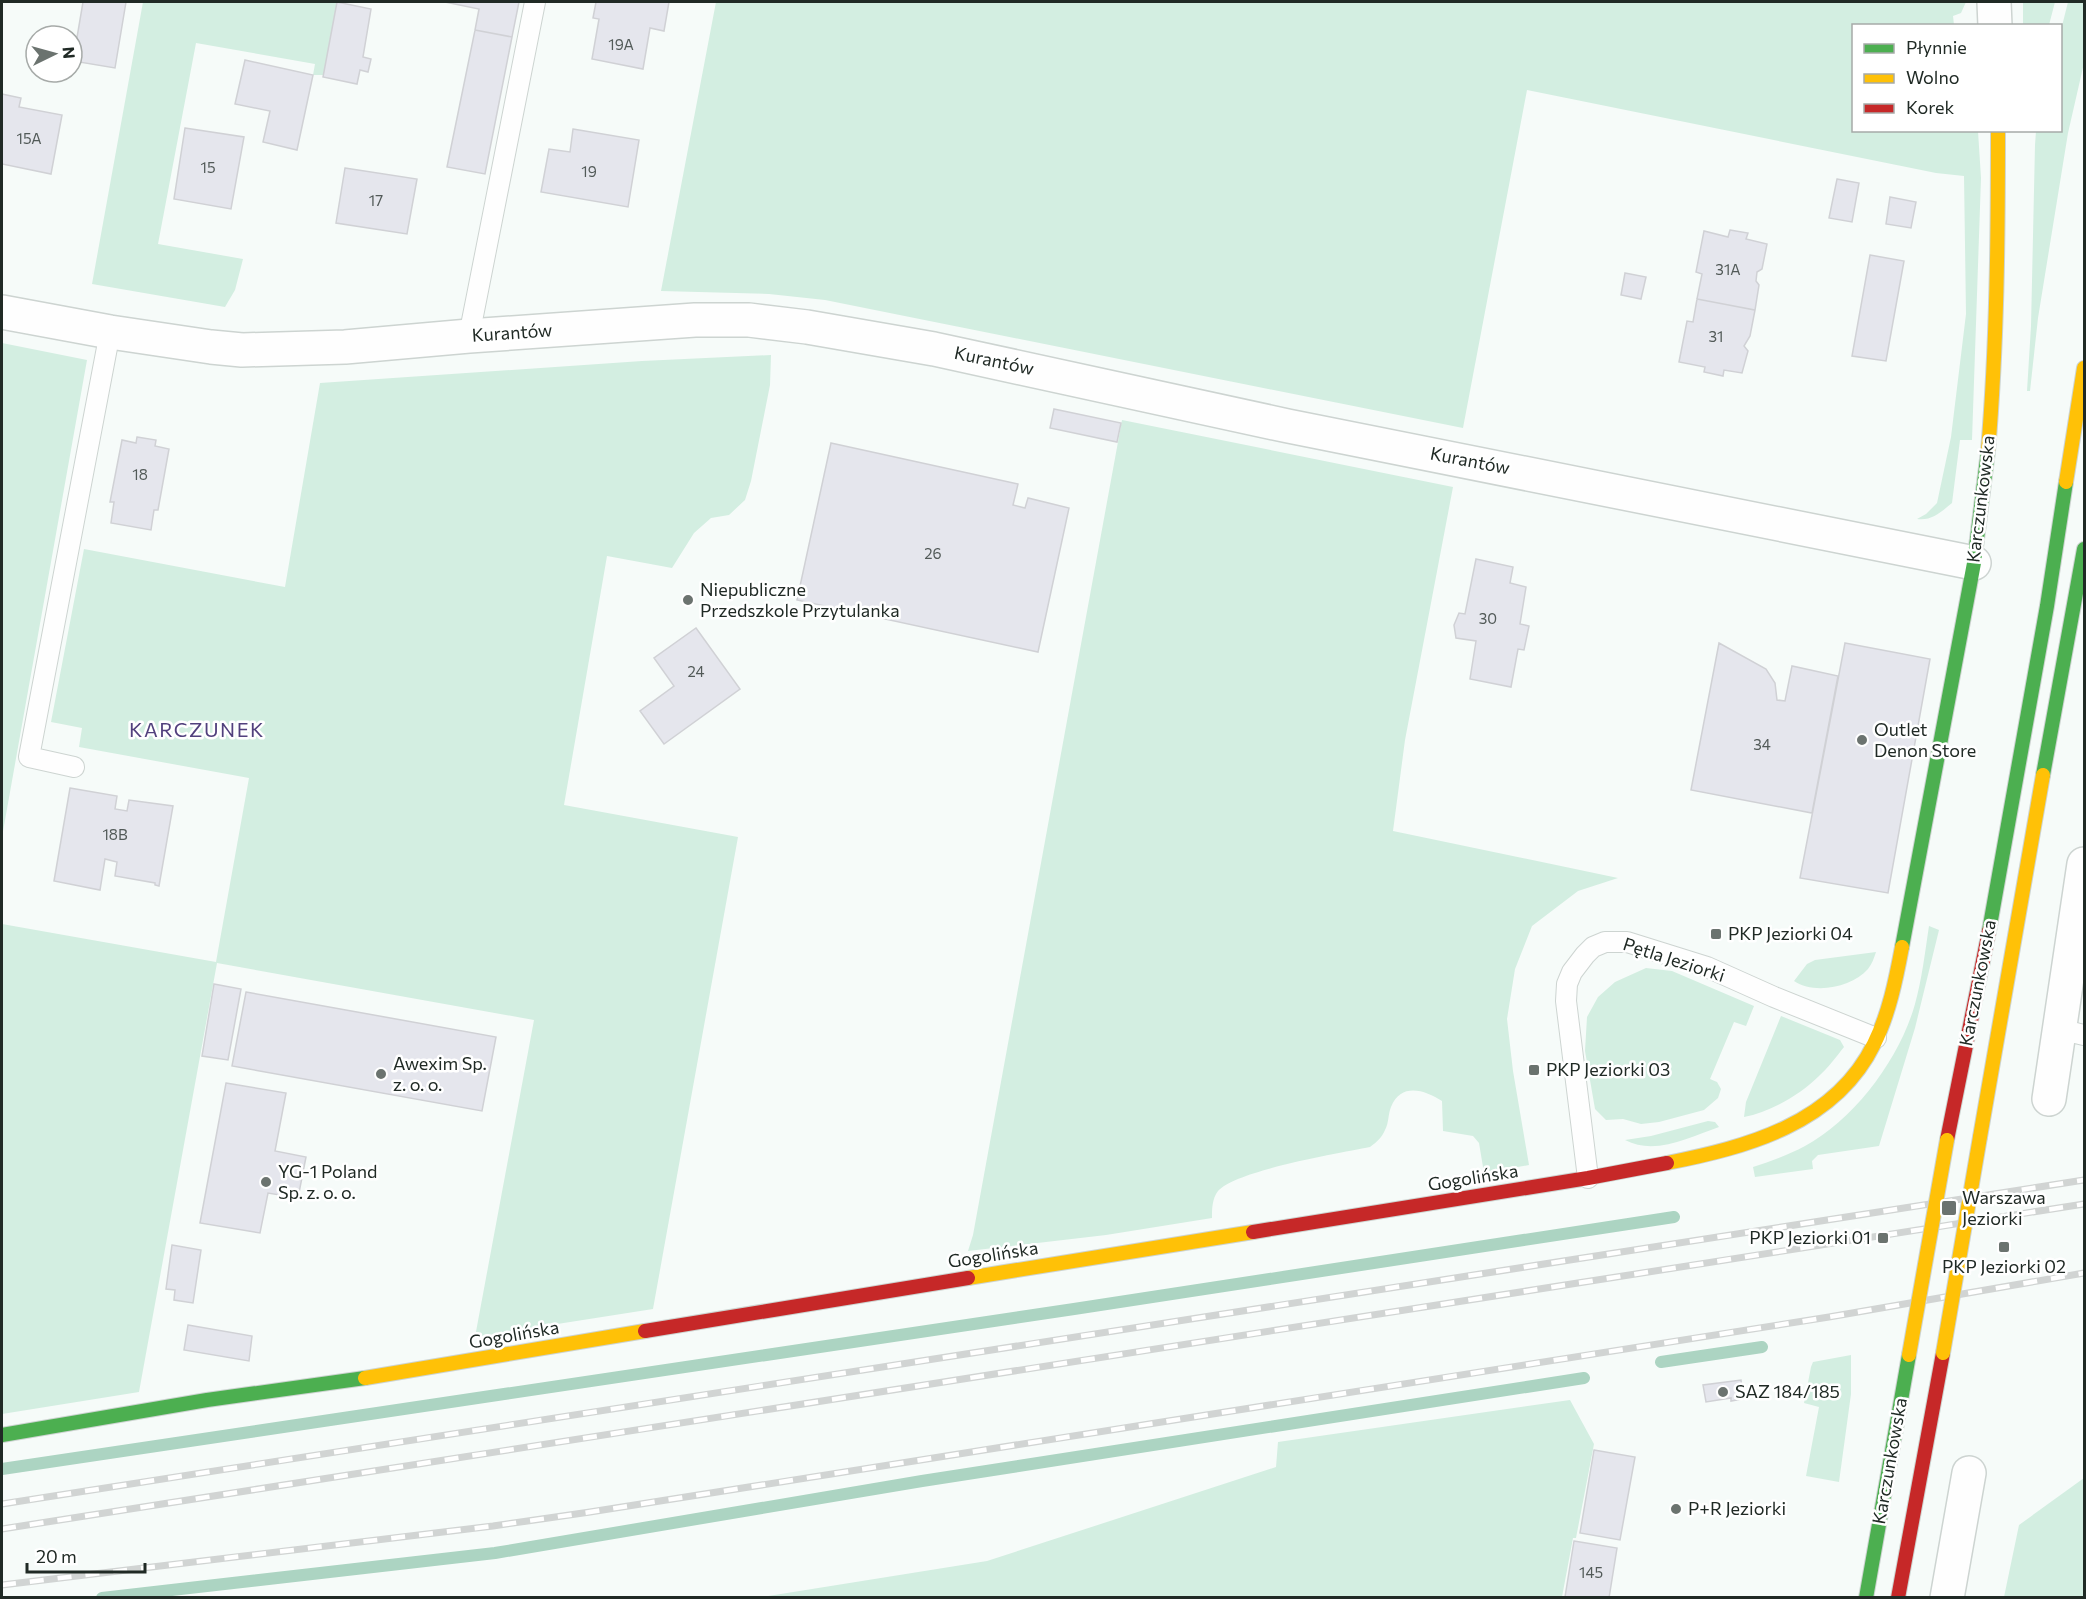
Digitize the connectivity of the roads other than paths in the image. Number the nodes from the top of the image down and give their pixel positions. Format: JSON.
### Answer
{"nodes":[{"id":1,"x":535,"y":2,"type":"edge"},
{"id":2,"x":1994,"y":2,"type":"edge"},
{"id":3,"x":1995,"y":24,"type":"edge"},
{"id":4,"x":1998,"y":132,"type":"edge"},
{"id":5,"x":2,"y":312,"type":"edge"},
{"id":6,"x":110,"y":332,"type":"junction"},
{"id":7,"x":470,"y":336,"type":"junction"},
{"id":8,"x":2085,"y":368,"type":"edge"},
{"id":9,"x":2085,"y":549,"type":"edge"},
{"id":10,"x":1974,"y":563,"type":"junction"},
{"id":11,"x":75,"y":766,"type":"dead end"},
{"id":12,"x":2085,"y":864,"type":"edge"},
{"id":13,"x":1898,"y":968,"type":"joint"},
{"id":14,"x":2072,"y":1032,"type":"edge"},
{"id":15,"x":1876,"y":1038,"type":"junction"},
{"id":16,"x":2049,"y":1099,"type":"dead end"},
{"id":17,"x":1588,"y":1178,"type":"junction"},
{"id":18,"x":2,"y":1435,"type":"edge"},
{"id":19,"x":1969,"y":1473,"type":"dead end"},
{"id":20,"x":1866,"y":1598,"type":"edge"},
{"id":21,"x":1898,"y":1598,"type":"edge"},
{"id":22,"x":1947,"y":1598,"type":"edge"}],
"edges":[{"from":1,"to":7,"type":"lane"},
{"from":2,"to":3,"type":"street"},
{"from":4,"to":10,"type":"street","name":"Karczunkowska"},
{"from":5,"to":6,"type":"street","name":"Kurantów"},
{"from":6,"to":7,"type":"street","name":"Kurantów"},
{"from":6,"to":11,"type":"lane"},
{"from":7,"to":10,"type":"street","name":"Kurantów"},
{"from":8,"to":20,"type":"street","name":"Karczunkowska","bridge":true},
{"from":9,"to":21,"type":"street","name":"Karczunkowska","bridge":true},
{"from":10,"to":13,"type":"street","name":"Karczunkowska"},
{"from":12,"to":14,"type":"street"},
{"from":13,"to":15,"type":"street","name":"Gogolińska"},
{"from":14,"to":16,"type":"street"},
{"from":15,"to":17,"type":"street","name":"Gogolińska"},
{"from":15,"to":17,"type":"lane","name":"Pętla Jeziorki"},
{"from":17,"to":18,"type":"street","name":"Gogolińska"},
{"from":19,"to":22,"type":"street"}]}
